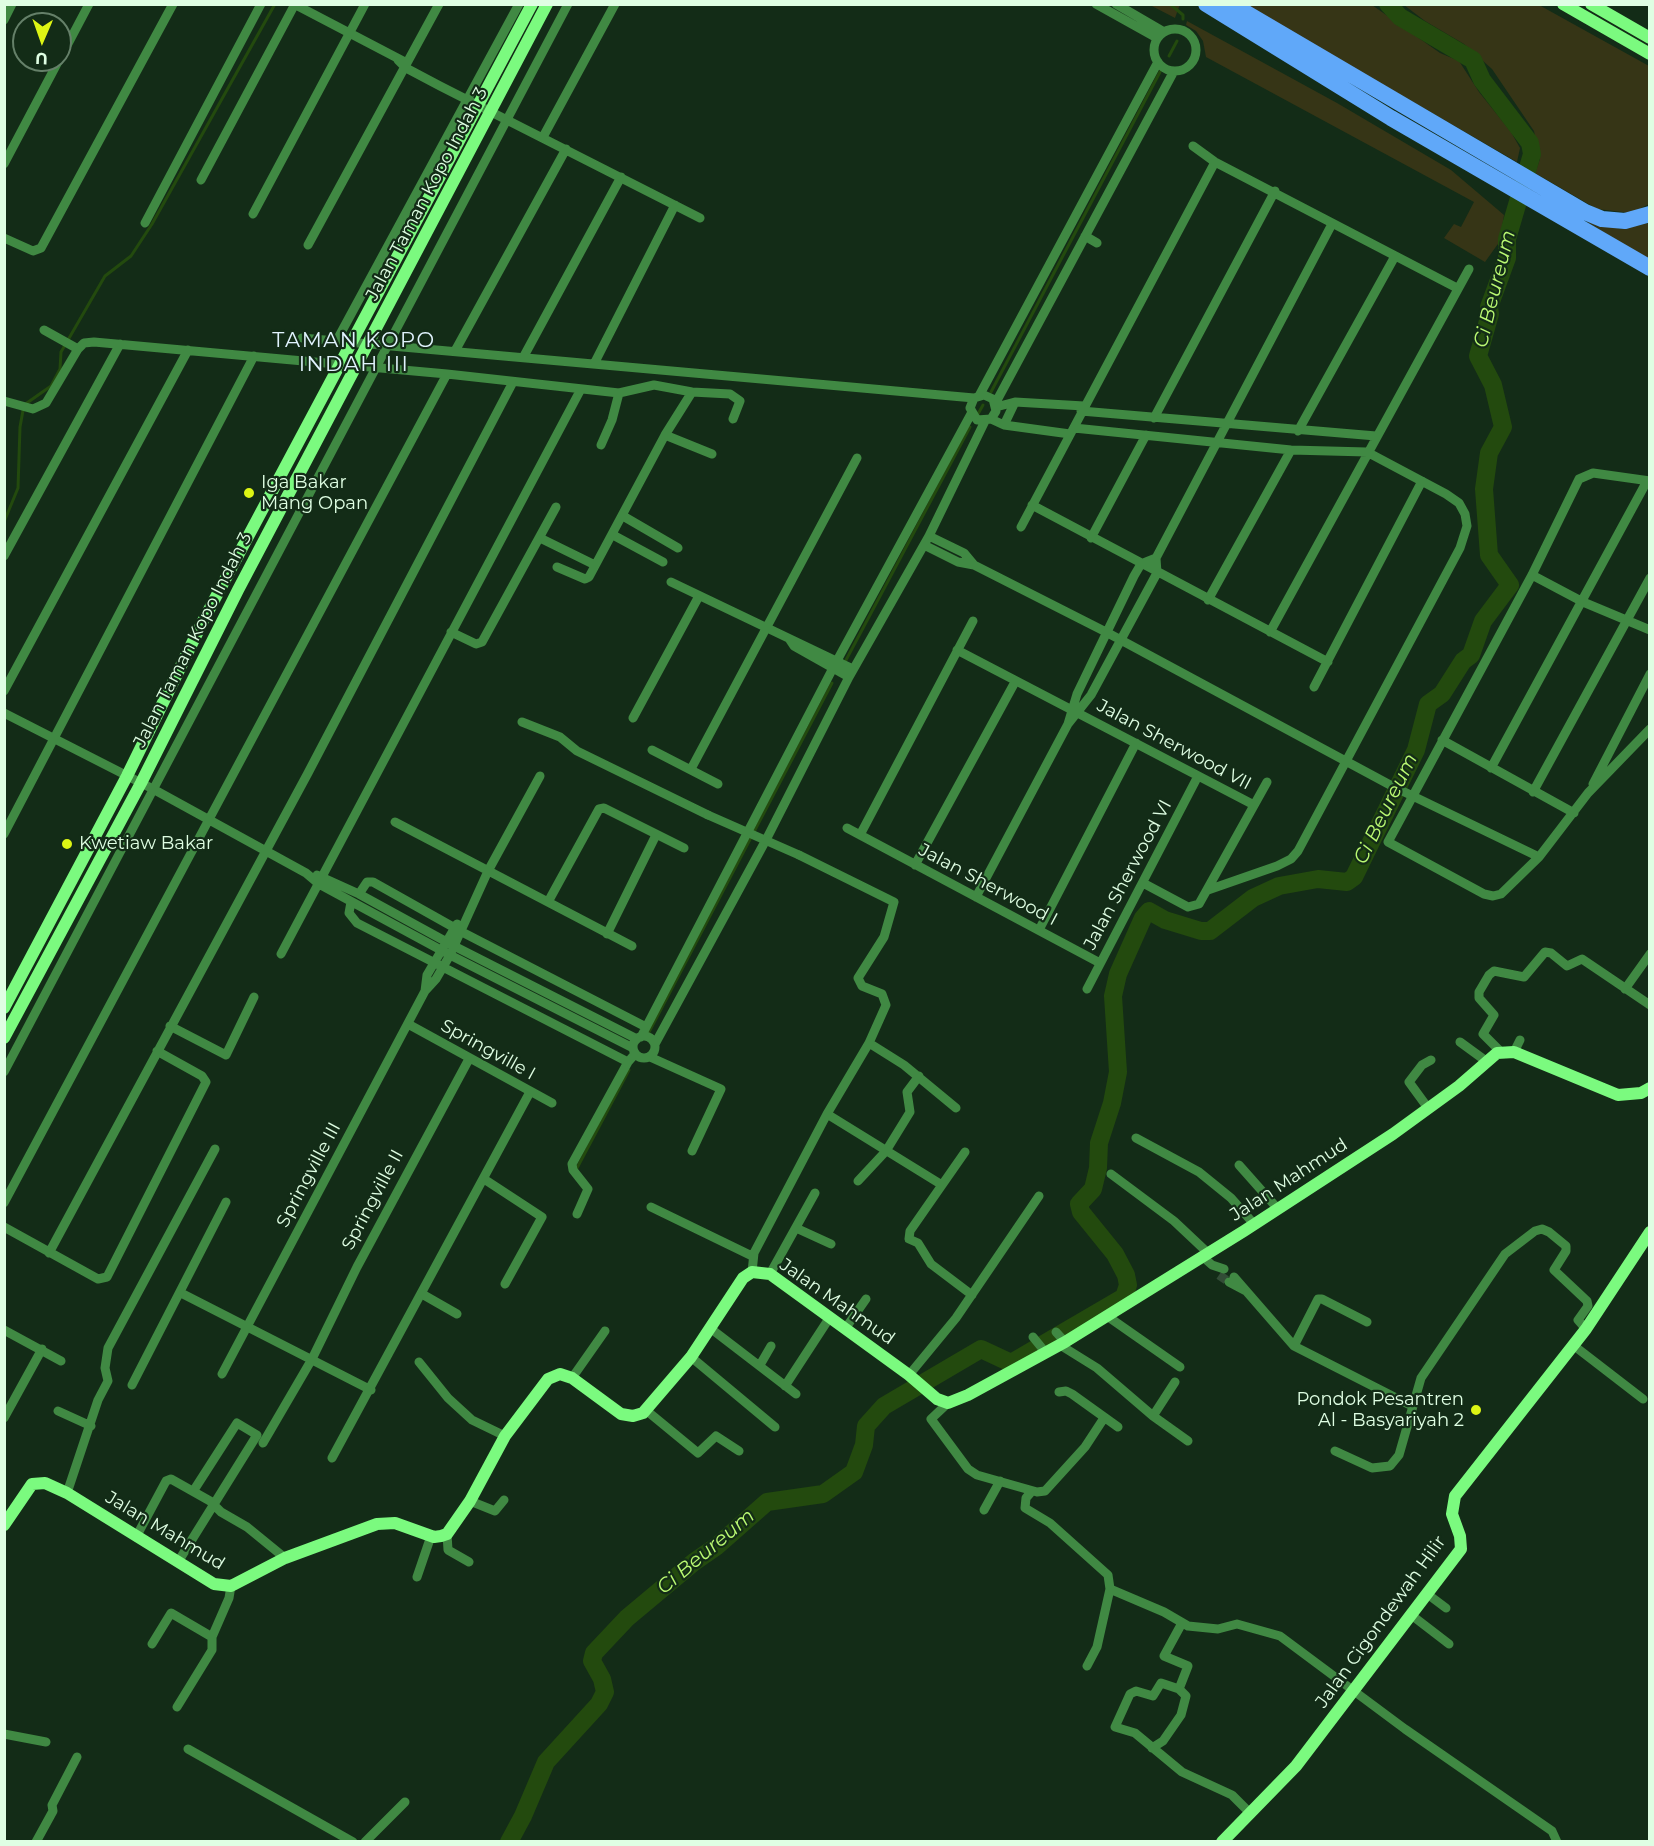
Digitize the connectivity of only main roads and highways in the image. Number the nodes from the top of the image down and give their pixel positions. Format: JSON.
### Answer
{"nodes":[{"id":1,"x":1206,"y":4,"type":"edge"},
{"id":2,"x":1231,"y":4,"type":"edge"},
{"id":3,"x":1503,"y":174,"type":"junction"},
{"id":4,"x":1550,"y":202,"type":"junction"},
{"id":5,"x":1650,"y":214,"type":"edge"},
{"id":6,"x":1650,"y":268,"type":"edge"}],
"edges":[{"from":1,"to":3,"type":"highway"},
{"from":2,"to":3,"type":"highway"},
{"from":3,"to":4,"type":"highway"},
{"from":4,"to":5,"type":"highway"},
{"from":4,"to":6,"type":"highway"}]}
